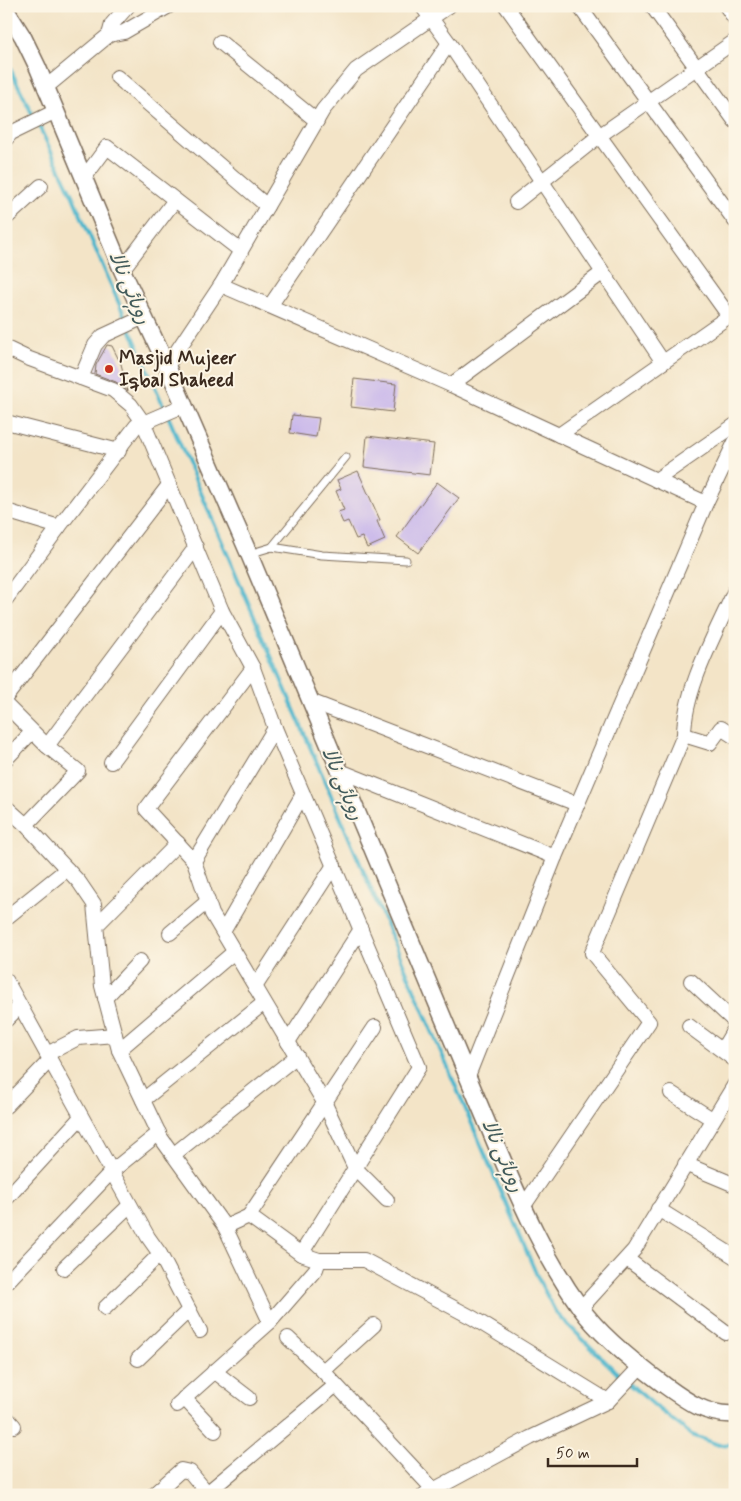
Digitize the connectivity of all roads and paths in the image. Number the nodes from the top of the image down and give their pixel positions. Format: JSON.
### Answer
{"nodes":[{"id":1,"x":128,"y":6,"type":"edge"},
{"id":2,"x":169,"y":6,"type":"edge"},
{"id":3,"x":422,"y":6,"type":"edge"},
{"id":4,"x":449,"y":6,"type":"edge"},
{"id":5,"x":506,"y":6,"type":"edge"},
{"id":6,"x":579,"y":6,"type":"edge"},
{"id":7,"x":652,"y":6,"type":"edge"},
{"id":8,"x":726,"y":6,"type":"edge"},
{"id":9,"x":6,"y":10,"type":"edge"},
{"id":10,"x":432,"y":19,"type":"junction"},
{"id":11,"x":735,"y":19,"type":"edge"},
{"id":12,"x":109,"y":35,"type":"junction"},
{"id":13,"x":735,"y":41,"type":"edge"},
{"id":14,"x":220,"y":42,"type":"dead end"},
{"id":15,"x":449,"y":43,"type":"junction"},
{"id":16,"x":696,"y":68,"type":"junction"},
{"id":17,"x":117,"y":77,"type":"dead end"},
{"id":18,"x":45,"y":88,"type":"junction"},
{"id":19,"x":648,"y":102,"type":"junction"},
{"id":20,"x":50,"y":114,"type":"junction"},
{"id":21,"x":317,"y":121,"type":"junction"},
{"id":22,"x":735,"y":121,"type":"edge"},
{"id":23,"x":600,"y":136,"type":"junction"},
{"id":24,"x":6,"y":139,"type":"edge"},
{"id":25,"x":84,"y":178,"type":"junction"},
{"id":26,"x":541,"y":182,"type":"junction"},
{"id":27,"x":41,"y":186,"type":"dead end"},
{"id":28,"x":175,"y":200,"type":"junction"},
{"id":29,"x":516,"y":202,"type":"dead end"},
{"id":30,"x":267,"y":206,"type":"junction"},
{"id":31,"x":6,"y":218,"type":"edge"},
{"id":32,"x":735,"y":221,"type":"edge"},
{"id":33,"x":241,"y":251,"type":"junction"},
{"id":34,"x":122,"y":270,"type":"junction"},
{"id":35,"x":602,"y":273,"type":"junction"},
{"id":36,"x":221,"y":285,"type":"junction"},
{"id":37,"x":270,"y":306,"type":"junction"},
{"id":38,"x":732,"y":314,"type":"edge"},
{"id":39,"x":141,"y":319,"type":"junction"},
{"id":40,"x":6,"y":348,"type":"edge"},
{"id":41,"x":664,"y":362,"type":"junction"},
{"id":42,"x":167,"y":366,"type":"junction"},
{"id":43,"x":81,"y":378,"type":"junction"},
{"id":44,"x":451,"y":384,"type":"junction"},
{"id":45,"x":182,"y":406,"type":"junction"},
{"id":46,"x":145,"y":421,"type":"junction"},
{"id":47,"x":6,"y":422,"type":"edge"},
{"id":48,"x":735,"y":425,"type":"edge"},
{"id":49,"x":559,"y":435,"type":"junction"},
{"id":50,"x":735,"y":442,"type":"edge"},
{"id":51,"x":119,"y":450,"type":"junction"},
{"id":52,"x":346,"y":457,"type":"dead end"},
{"id":53,"x":656,"y":480,"type":"junction"},
{"id":54,"x":169,"y":485,"type":"junction"},
{"id":55,"x":706,"y":503,"type":"junction"},
{"id":56,"x":6,"y":511,"type":"edge"},
{"id":57,"x":59,"y":527,"type":"junction"},
{"id":58,"x":196,"y":547,"type":"junction"},
{"id":59,"x":272,"y":547,"type":"junction"},
{"id":60,"x":248,"y":554,"type":"junction"},
{"id":61,"x":406,"y":560,"type":"dead end"},
{"id":62,"x":735,"y":590,"type":"edge"},
{"id":63,"x":6,"y":598,"type":"edge"},
{"id":64,"x":222,"y":611,"type":"junction"},
{"id":65,"x":253,"y":668,"type":"junction"},
{"id":66,"x":6,"y":697,"type":"edge"},
{"id":67,"x":310,"y":701,"type":"junction"},
{"id":68,"x":6,"y":705,"type":"edge"},
{"id":69,"x":275,"y":728,"type":"junction"},
{"id":70,"x":32,"y":732,"type":"junction"},
{"id":71,"x":684,"y":735,"type":"junction"},
{"id":72,"x":735,"y":737,"type":"edge"},
{"id":73,"x":46,"y":746,"type":"junction"},
{"id":74,"x":6,"y":759,"type":"edge"},
{"id":75,"x":112,"y":762,"type":"dead end"},
{"id":76,"x":340,"y":771,"type":"junction"},
{"id":77,"x":303,"y":794,"type":"junction"},
{"id":78,"x":577,"y":804,"type":"junction"},
{"id":79,"x":6,"y":807,"type":"edge"},
{"id":80,"x":26,"y":825,"type":"junction"},
{"id":81,"x":178,"y":843,"type":"junction"},
{"id":82,"x":555,"y":857,"type":"junction"},
{"id":83,"x":194,"y":860,"type":"junction"},
{"id":84,"x":334,"y":865,"type":"junction"},
{"id":85,"x":67,"y":869,"type":"junction"},
{"id":86,"x":208,"y":900,"type":"junction"},
{"id":87,"x":6,"y":918,"type":"edge"},
{"id":88,"x":97,"y":924,"type":"junction"},
{"id":89,"x":361,"y":929,"type":"junction"},
{"id":90,"x":223,"y":932,"type":"junction"},
{"id":91,"x":170,"y":933,"type":"dead end"},
{"id":92,"x":234,"y":952,"type":"junction"},
{"id":93,"x":140,"y":961,"type":"dead end"},
{"id":94,"x":6,"y":980,"type":"edge"},
{"id":95,"x":691,"y":981,"type":"dead end"},
{"id":96,"x":255,"y":987,"type":"junction"},
{"id":97,"x":105,"y":998,"type":"junction"},
{"id":98,"x":264,"y":1002,"type":"junction"},
{"id":99,"x":20,"y":1006,"type":"junction"},
{"id":100,"x":6,"y":1020,"type":"edge"},
{"id":101,"x":735,"y":1022,"type":"edge"},
{"id":102,"x":375,"y":1026,"type":"dead end"},
{"id":103,"x":689,"y":1026,"type":"dead end"},
{"id":104,"x":735,"y":1028,"type":"edge"},
{"id":105,"x":115,"y":1034,"type":"junction"},
{"id":106,"x":288,"y":1042,"type":"junction"},
{"id":107,"x":119,"y":1050,"type":"junction"},
{"id":108,"x":722,"y":1050,"type":"junction"},
{"id":109,"x":296,"y":1056,"type":"junction"},
{"id":110,"x":48,"y":1057,"type":"junction"},
{"id":111,"x":735,"y":1060,"type":"edge"},
{"id":112,"x":468,"y":1076,"type":"junction"},
{"id":113,"x":735,"y":1084,"type":"edge"},
{"id":114,"x":671,"y":1094,"type":"dead end"},
{"id":115,"x":143,"y":1100,"type":"junction"},
{"id":116,"x":325,"y":1104,"type":"junction"},
{"id":117,"x":6,"y":1106,"type":"edge"},
{"id":118,"x":81,"y":1116,"type":"junction"},
{"id":119,"x":712,"y":1119,"type":"junction"},
{"id":120,"x":159,"y":1133,"type":"junction"},
{"id":121,"x":173,"y":1155,"type":"junction"},
{"id":122,"x":685,"y":1164,"type":"junction"},
{"id":123,"x":355,"y":1168,"type":"junction"},
{"id":124,"x":112,"y":1171,"type":"junction"},
{"id":125,"x":735,"y":1185,"type":"edge"},
{"id":126,"x":6,"y":1199,"type":"edge"},
{"id":127,"x":387,"y":1200,"type":"dead end"},
{"id":128,"x":130,"y":1205,"type":"junction"},
{"id":129,"x":523,"y":1207,"type":"junction"},
{"id":130,"x":658,"y":1209,"type":"junction"},
{"id":131,"x":249,"y":1216,"type":"junction"},
{"id":132,"x":225,"y":1227,"type":"junction"},
{"id":133,"x":160,"y":1254,"type":"junction"},
{"id":134,"x":300,"y":1254,"type":"junction"},
{"id":135,"x":735,"y":1257,"type":"edge"},
{"id":136,"x":627,"y":1259,"type":"junction"},
{"id":137,"x":319,"y":1260,"type":"junction"},
{"id":138,"x":64,"y":1268,"type":"dead end"},
{"id":139,"x":6,"y":1283,"type":"edge"},
{"id":140,"x":105,"y":1308,"type":"dead end"},
{"id":141,"x":581,"y":1308,"type":"junction"},
{"id":142,"x":189,"y":1310,"type":"junction"},
{"id":143,"x":270,"y":1322,"type":"junction"},
{"id":144,"x":374,"y":1324,"type":"dead end"},
{"id":145,"x":200,"y":1331,"type":"dead end"},
{"id":146,"x":726,"y":1333,"type":"dead end"},
{"id":147,"x":288,"y":1338,"type":"dead end"},
{"id":148,"x":138,"y":1359,"type":"dead end"},
{"id":149,"x":638,"y":1369,"type":"junction"},
{"id":150,"x":214,"y":1371,"type":"junction"},
{"id":151,"x":323,"y":1371,"type":"junction"},
{"id":152,"x":336,"y":1385,"type":"junction"},
{"id":153,"x":612,"y":1397,"type":"junction"},
{"id":154,"x":249,"y":1398,"type":"dead end"},
{"id":155,"x":735,"y":1414,"type":"edge"},
{"id":156,"x":215,"y":1431,"type":"dead end"},
{"id":157,"x":429,"y":1492,"type":"edge"},
{"id":158,"x":208,"y":1494,"type":"edge"},
{"id":159,"x":153,"y":1495,"type":"edge"}],
"edges":[{"from":1,"to":12,"type":"street"},
{"from":2,"to":12,"type":"street"},
{"from":3,"to":10,"type":"street"},
{"from":4,"to":10,"type":"street"},
{"from":5,"to":23,"type":"street"},
{"from":6,"to":19,"type":"street"},
{"from":7,"to":16,"type":"street"},
{"from":8,"to":11,"type":"street"},
{"from":9,"to":18,"type":"street"},
{"from":10,"to":15,"type":"street"},
{"from":10,"to":21,"type":"street"},
{"from":12,"to":18,"type":"street"},
{"from":13,"to":16,"type":"street"},
{"from":14,"to":21,"type":"street"},
{"from":15,"to":26,"type":"street"},
{"from":15,"to":37,"type":"street"},
{"from":16,"to":19,"type":"street"},
{"from":16,"to":22,"type":"street"},
{"from":17,"to":30,"type":"street"},
{"from":18,"to":20,"type":"street"},
{"from":19,"to":23,"type":"street"},
{"from":19,"to":32,"type":"street"},
{"from":20,"to":24,"type":"street"},
{"from":20,"to":25,"type":"street"},
{"from":21,"to":30,"type":"street"},
{"from":23,"to":26,"type":"street"},
{"from":23,"to":38,"type":"street"},
{"from":25,"to":28,"type":"street"},
{"from":25,"to":34,"type":"street"},
{"from":26,"to":29,"type":"street"},
{"from":26,"to":35,"type":"street"},
{"from":27,"to":31,"type":"street"},
{"from":28,"to":33,"type":"street"},
{"from":28,"to":34,"type":"street"},
{"from":30,"to":33,"type":"street"},
{"from":33,"to":36,"type":"street"},
{"from":34,"to":39,"type":"street"},
{"from":35,"to":41,"type":"street"},
{"from":35,"to":44,"type":"street"},
{"from":36,"to":37,"type":"street"},
{"from":36,"to":42,"type":"street"},
{"from":37,"to":44,"type":"street"},
{"from":38,"to":41,"type":"street"},
{"from":39,"to":42,"type":"street"},
{"from":39,"to":43,"type":"street"},
{"from":40,"to":43,"type":"street"},
{"from":41,"to":49,"type":"street"},
{"from":42,"to":45,"type":"street"},
{"from":43,"to":46,"type":"street"},
{"from":44,"to":49,"type":"street"},
{"from":45,"to":46,"type":"street"},
{"from":45,"to":60,"type":"street"},
{"from":46,"to":51,"type":"street"},
{"from":46,"to":54,"type":"street"},
{"from":47,"to":51,"type":"street"},
{"from":48,"to":53,"type":"street"},
{"from":49,"to":53,"type":"street"},
{"from":50,"to":55,"type":"street"},
{"from":51,"to":57,"type":"street"},
{"from":52,"to":59,"type":"lane"},
{"from":53,"to":55,"type":"street"},
{"from":54,"to":58,"type":"street"},
{"from":54,"to":66,"type":"street"},
{"from":55,"to":78,"type":"street"},
{"from":56,"to":57,"type":"street"},
{"from":57,"to":63,"type":"street"},
{"from":58,"to":64,"type":"street"},
{"from":58,"to":73,"type":"street"},
{"from":59,"to":60,"type":"lane"},
{"from":59,"to":61,"type":"lane"},
{"from":60,"to":67,"type":"street"},
{"from":62,"to":71,"type":"street"},
{"from":64,"to":65,"type":"street"},
{"from":64,"to":75,"type":"street"},
{"from":65,"to":69,"type":"street"},
{"from":65,"to":81,"type":"street"},
{"from":67,"to":76,"type":"street"},
{"from":67,"to":78,"type":"street"},
{"from":68,"to":70,"type":"street"},
{"from":69,"to":77,"type":"street"},
{"from":69,"to":83,"type":"street"},
{"from":70,"to":73,"type":"street"},
{"from":70,"to":74,"type":"street"},
{"from":71,"to":72,"type":"street"},
{"from":71,"to":129,"type":"street"},
{"from":73,"to":80,"type":"street"},
{"from":76,"to":82,"type":"street"},
{"from":76,"to":112,"type":"street"},
{"from":77,"to":84,"type":"street"},
{"from":77,"to":90,"type":"street"},
{"from":78,"to":82,"type":"street"},
{"from":79,"to":80,"type":"street"},
{"from":80,"to":85,"type":"street"},
{"from":81,"to":83,"type":"street"},
{"from":81,"to":88,"type":"street"},
{"from":82,"to":112,"type":"street"},
{"from":83,"to":86,"type":"street"},
{"from":84,"to":89,"type":"street"},
{"from":84,"to":96,"type":"street"},
{"from":85,"to":87,"type":"street"},
{"from":85,"to":88,"type":"street"},
{"from":86,"to":90,"type":"street"},
{"from":86,"to":91,"type":"street"},
{"from":88,"to":97,"type":"street"},
{"from":89,"to":106,"type":"street"},
{"from":89,"to":123,"type":"street"},
{"from":90,"to":92,"type":"street"},
{"from":92,"to":96,"type":"street"},
{"from":92,"to":107,"type":"street"},
{"from":93,"to":97,"type":"street"},
{"from":94,"to":99,"type":"street"},
{"from":95,"to":101,"type":"street"},
{"from":96,"to":98,"type":"street"},
{"from":97,"to":105,"type":"street"},
{"from":98,"to":106,"type":"street"},
{"from":98,"to":115,"type":"street"},
{"from":99,"to":100,"type":"street"},
{"from":99,"to":110,"type":"street"},
{"from":102,"to":116,"type":"street"},
{"from":103,"to":108,"type":"street"},
{"from":104,"to":108,"type":"street"},
{"from":105,"to":107,"type":"street"},
{"from":105,"to":110,"type":"street"},
{"from":106,"to":109,"type":"street"},
{"from":107,"to":115,"type":"street"},
{"from":108,"to":111,"type":"street"},
{"from":109,"to":116,"type":"street"},
{"from":109,"to":121,"type":"street"},
{"from":110,"to":117,"type":"street"},
{"from":110,"to":118,"type":"street"},
{"from":112,"to":129,"type":"street"},
{"from":113,"to":119,"type":"street"},
{"from":114,"to":119,"type":"street"},
{"from":115,"to":120,"type":"street"},
{"from":116,"to":123,"type":"street"},
{"from":116,"to":131,"type":"street"},
{"from":118,"to":124,"type":"street"},
{"from":118,"to":126,"type":"street"},
{"from":119,"to":122,"type":"street"},
{"from":120,"to":121,"type":"street"},
{"from":120,"to":124,"type":"street"},
{"from":121,"to":132,"type":"street"},
{"from":122,"to":125,"type":"street"},
{"from":122,"to":130,"type":"street"},
{"from":123,"to":127,"type":"street"},
{"from":123,"to":134,"type":"street"},
{"from":124,"to":128,"type":"street"},
{"from":124,"to":139,"type":"street"},
{"from":128,"to":133,"type":"street"},
{"from":128,"to":138,"type":"street"},
{"from":129,"to":141,"type":"street"},
{"from":130,"to":135,"type":"street"},
{"from":130,"to":136,"type":"street"},
{"from":131,"to":132,"type":"street"},
{"from":131,"to":134,"type":"street"},
{"from":132,"to":143,"type":"street"},
{"from":133,"to":140,"type":"street"},
{"from":133,"to":142,"type":"street"},
{"from":134,"to":137,"type":"street"},
{"from":136,"to":141,"type":"street"},
{"from":136,"to":146,"type":"street"},
{"from":137,"to":143,"type":"street"},
{"from":137,"to":153,"type":"street"},
{"from":141,"to":149,"type":"street"},
{"from":142,"to":145,"type":"street"},
{"from":142,"to":148,"type":"street"},
{"from":143,"to":150,"type":"street"},
{"from":144,"to":151,"type":"street"},
{"from":147,"to":151,"type":"street"},
{"from":149,"to":153,"type":"street"},
{"from":149,"to":155,"type":"street"},
{"from":150,"to":154,"type":"street"},
{"from":150,"to":156,"type":"street"},
{"from":151,"to":152,"type":"street"},
{"from":152,"to":157,"type":"street"},
{"from":152,"to":158,"type":"street"},
{"from":153,"to":157,"type":"street"},
{"from":158,"to":159,"type":"street"}]}
